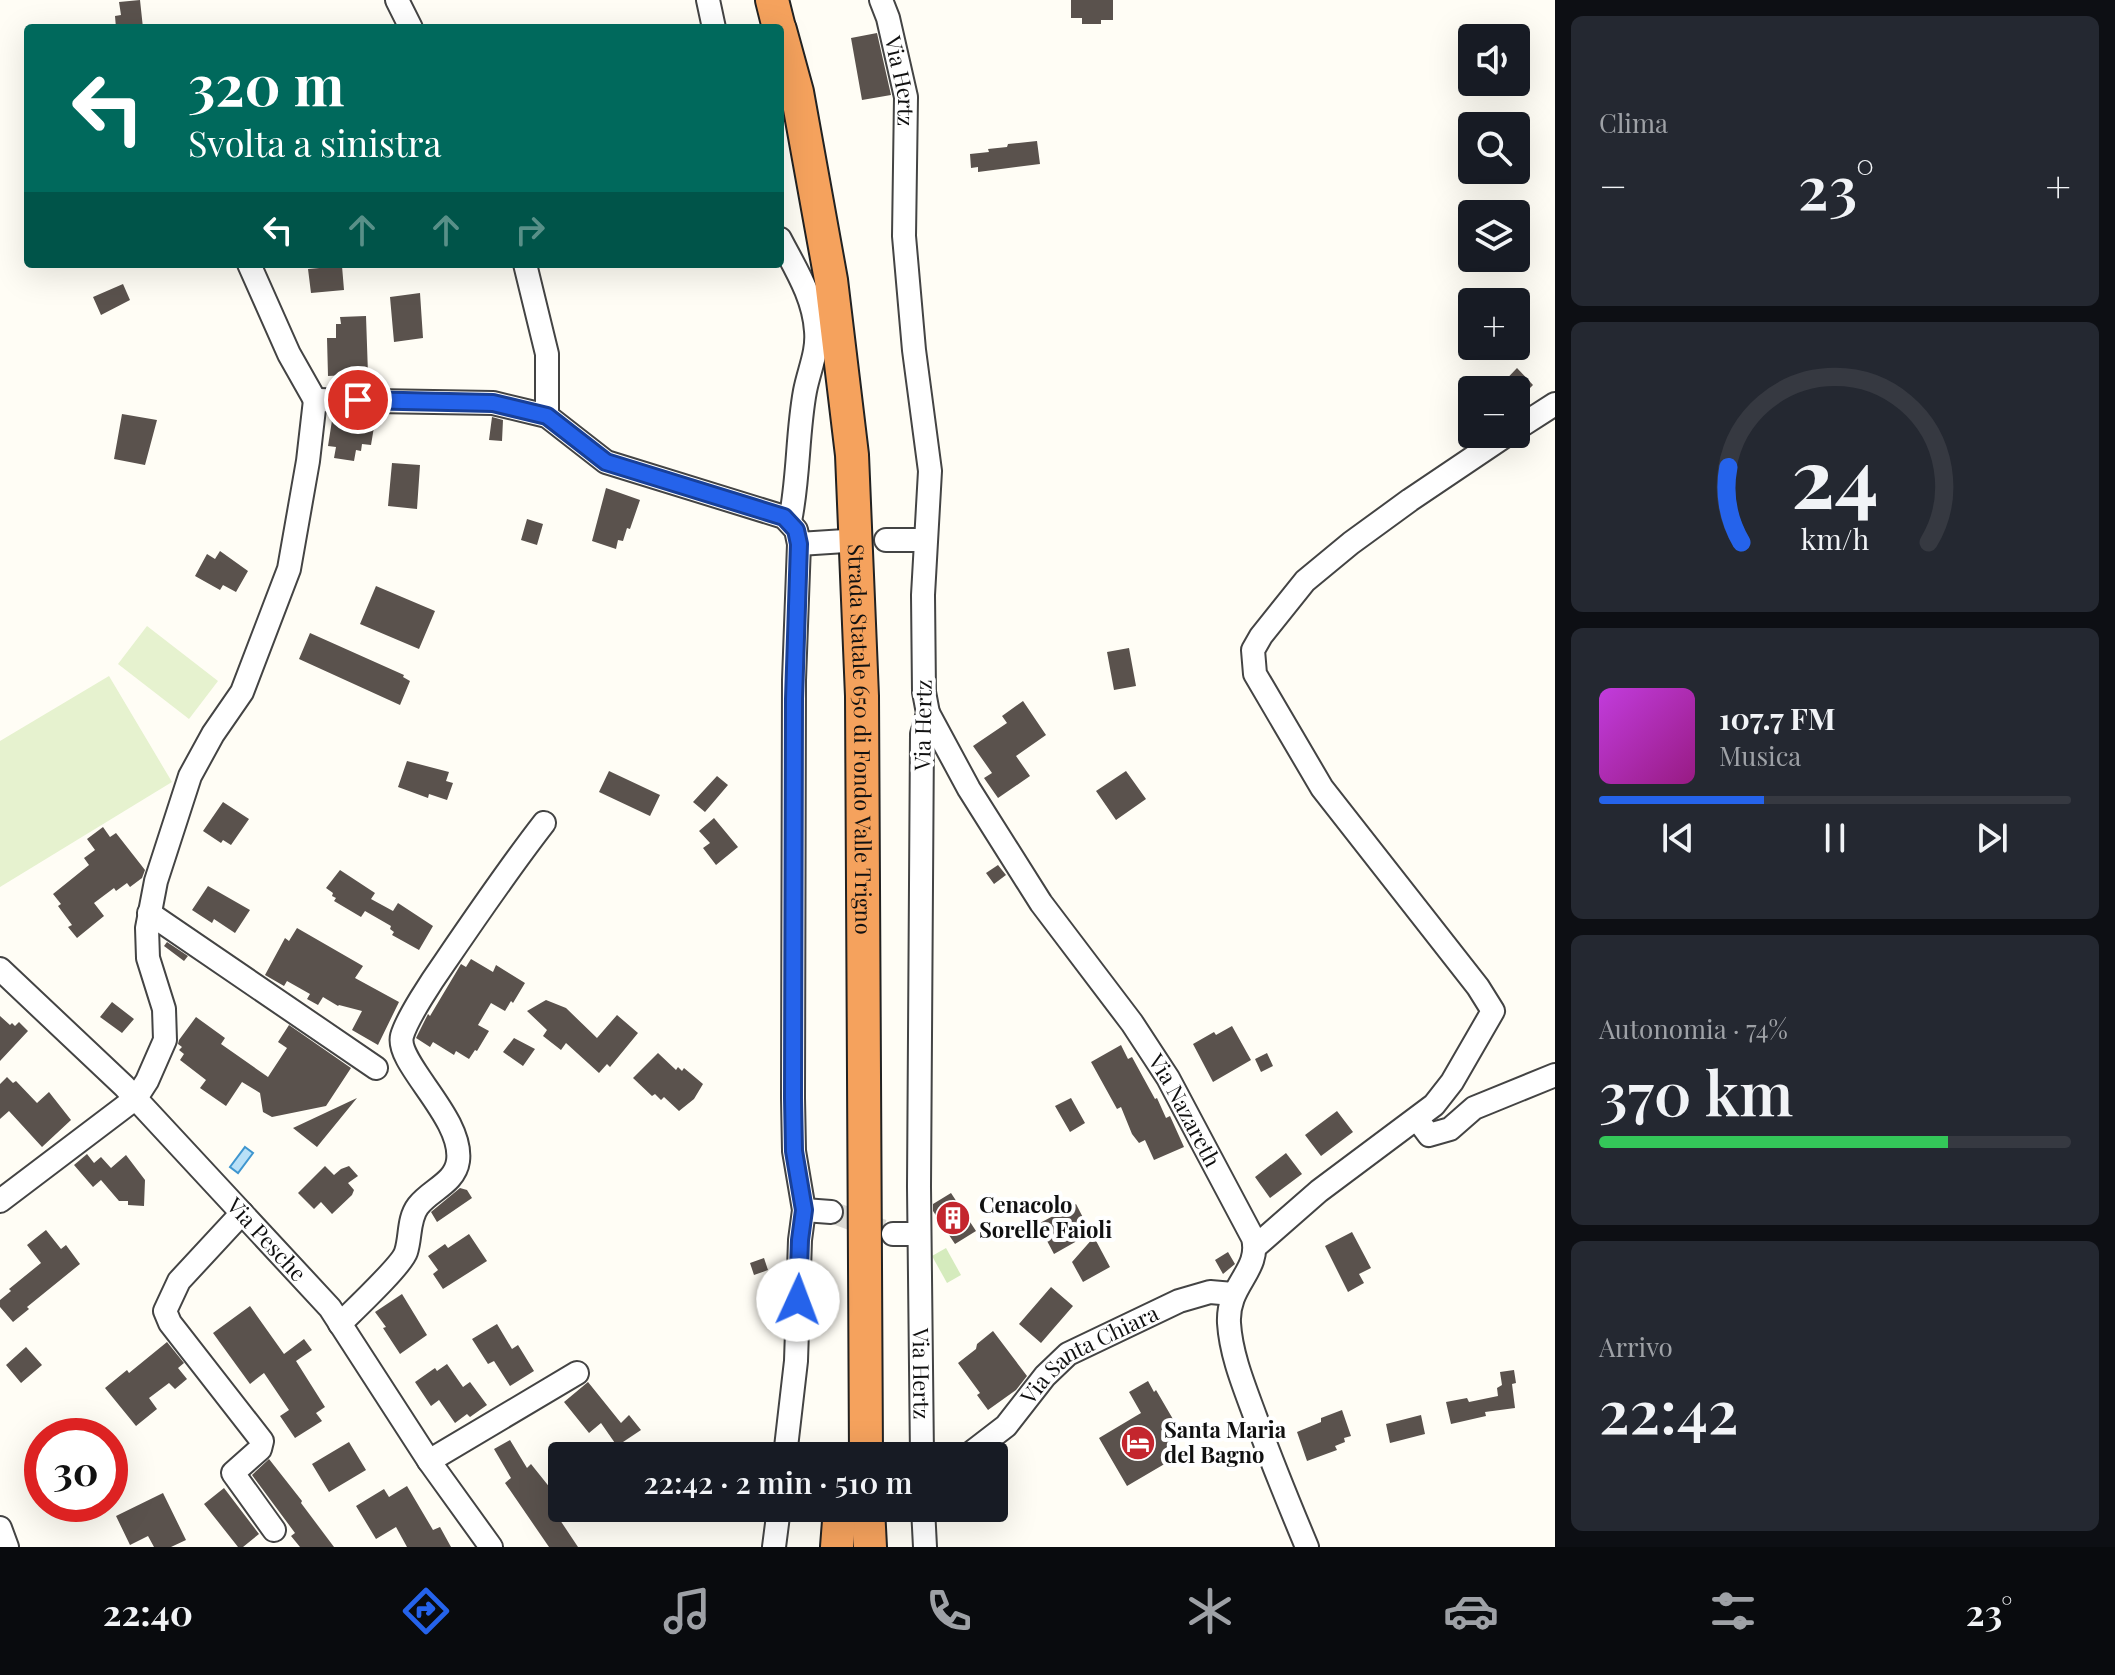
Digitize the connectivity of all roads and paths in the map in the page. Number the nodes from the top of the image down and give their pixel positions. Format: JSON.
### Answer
{"nodes":[{"id":1,"x":397,"y":0,"type":"edge"},
{"id":2,"x":708,"y":0,"type":"edge"},
{"id":3,"x":772,"y":0,"type":"edge"},
{"id":4,"x":881,"y":0,"type":"edge"},
{"id":5,"x":409,"y":24,"type":"edge"},
{"id":6,"x":713,"y":24,"type":"edge"},
{"id":7,"x":779,"y":24,"type":"edge"},
{"id":8,"x":784,"y":44,"type":"edge"},
{"id":9,"x":784,"y":247,"type":"edge"},
{"id":10,"x":251,"y":268,"type":"edge"},
{"id":11,"x":526,"y":268,"type":"edge"},
{"id":12,"x":315,"y":400,"type":"junction"},
{"id":13,"x":1555,"y":404,"type":"edge"},
{"id":14,"x":547,"y":416,"type":"junction"},
{"id":15,"x":1530,"y":420,"type":"edge"},
{"id":16,"x":1488,"y":448,"type":"edge"},
{"id":17,"x":790,"y":521,"type":"junction"},
{"id":18,"x":886,"y":540,"type":"dead end"},
{"id":19,"x":925,"y":540,"type":"junction"},
{"id":20,"x":845,"y":541,"type":"dead end"},
{"id":21,"x":799,"y":544,"type":"junction"},
{"id":22,"x":928,"y":713,"type":"junction"},
{"id":23,"x":544,"y":823,"type":"dead end"},
{"id":24,"x":149,"y":913,"type":"junction"},
{"id":25,"x":0,"y":969,"type":"edge"},
{"id":26,"x":376,"y":1068,"type":"dead end"},
{"id":27,"x":1555,"y":1075,"type":"edge"},
{"id":28,"x":136,"y":1098,"type":"junction"},
{"id":29,"x":1417,"y":1119,"type":"junction"},
{"id":30,"x":0,"y":1201,"type":"edge"},
{"id":31,"x":804,"y":1210,"type":"junction"},
{"id":32,"x":831,"y":1212,"type":"tunnel mouth"},
{"id":33,"x":242,"y":1213,"type":"junction"},
{"id":34,"x":919,"y":1234,"type":"junction"},
{"id":35,"x":880,"y":1236,"type":"junction"},
{"id":36,"x":1255,"y":1247,"type":"junction"},
{"id":37,"x":1233,"y":1294,"type":"junction"},
{"id":38,"x":340,"y":1324,"type":"junction"},
{"id":39,"x":577,"y":1373,"type":"dead end"},
{"id":40,"x":787,"y":1442,"type":"edge"},
{"id":41,"x":844,"y":1442,"type":"edge"},
{"id":42,"x":867,"y":1442,"type":"edge"},
{"id":43,"x":922,"y":1442,"type":"edge"},
{"id":44,"x":985,"y":1442,"type":"edge"},
{"id":45,"x":429,"y":1461,"type":"junction"},
{"id":46,"x":777,"y":1522,"type":"edge"},
{"id":47,"x":839,"y":1522,"type":"edge"},
{"id":48,"x":869,"y":1522,"type":"edge"},
{"id":49,"x":924,"y":1522,"type":"edge"},
{"id":50,"x":0,"y":1528,"type":"edge"},
{"id":51,"x":274,"y":1530,"type":"dead end"},
{"id":52,"x":7,"y":1547,"type":"edge"},
{"id":53,"x":491,"y":1547,"type":"edge"},
{"id":54,"x":774,"y":1547,"type":"edge"},
{"id":55,"x":837,"y":1547,"type":"edge"},
{"id":56,"x":870,"y":1547,"type":"edge"},
{"id":57,"x":925,"y":1547,"type":"edge"},
{"id":58,"x":1307,"y":1547,"type":"edge"}],
"edges":[{"from":1,"to":5,"type":"street"},
{"from":2,"to":6,"type":"street"},
{"from":3,"to":7,"type":"highway","name":"Strada Statale 650 di Fondo Valle Trigno"},
{"from":4,"to":19,"type":"street","name":"Via Hertz"},
{"from":8,"to":35,"type":"highway","name":"Strada Statale 650 di Fondo Valle Trigno"},
{"from":9,"to":17,"type":"street"},
{"from":10,"to":12,"type":"street"},
{"from":11,"to":14,"type":"street"},
{"from":12,"to":14,"type":"street"},
{"from":12,"to":24,"type":"street"},
{"from":13,"to":15,"type":"street"},
{"from":14,"to":17,"type":"street"},
{"from":16,"to":29,"type":"street"},
{"from":17,"to":21,"type":"street"},
{"from":18,"to":19,"type":"street"},
{"from":19,"to":22,"type":"street","name":"Via Hertz"},
{"from":20,"to":21,"type":"street"},
{"from":21,"to":31,"type":"street"},
{"from":22,"to":34,"type":"street","name":"Via Hertz"},
{"from":22,"to":36,"type":"street","name":"Via Nazareth"},
{"from":23,"to":38,"type":"street"},
{"from":24,"to":26,"type":"street"},
{"from":24,"to":28,"type":"street"},
{"from":25,"to":28,"type":"street","name":"Via Pesche"},
{"from":27,"to":29,"type":"street"},
{"from":28,"to":30,"type":"street"},
{"from":28,"to":33,"type":"street","name":"Via Pesche"},
{"from":29,"to":36,"type":"street"},
{"from":31,"to":32,"type":"street"},
{"from":31,"to":40,"type":"street"},
{"from":33,"to":38,"type":"street","name":"Via Pesche"},
{"from":33,"to":51,"type":"street"},
{"from":34,"to":35,"type":"street"},
{"from":34,"to":43,"type":"street","name":"Via Hertz"},
{"from":35,"to":41,"type":"highway"},
{"from":35,"to":42,"type":"highway","name":"Strada Statale 650 di Fondo Valle Trigno"},
{"from":36,"to":37,"type":"street"},
{"from":37,"to":44,"type":"street","name":"Via Santa Chiara"},
{"from":37,"to":58,"type":"street"},
{"from":38,"to":45,"type":"street","name":"Via Pesche"},
{"from":39,"to":45,"type":"street"},
{"from":45,"to":53,"type":"street","name":"Via Pesche"},
{"from":46,"to":54,"type":"street"},
{"from":47,"to":55,"type":"highway"},
{"from":48,"to":56,"type":"highway"},
{"from":49,"to":57,"type":"street"},
{"from":50,"to":52,"type":"street"}]}
